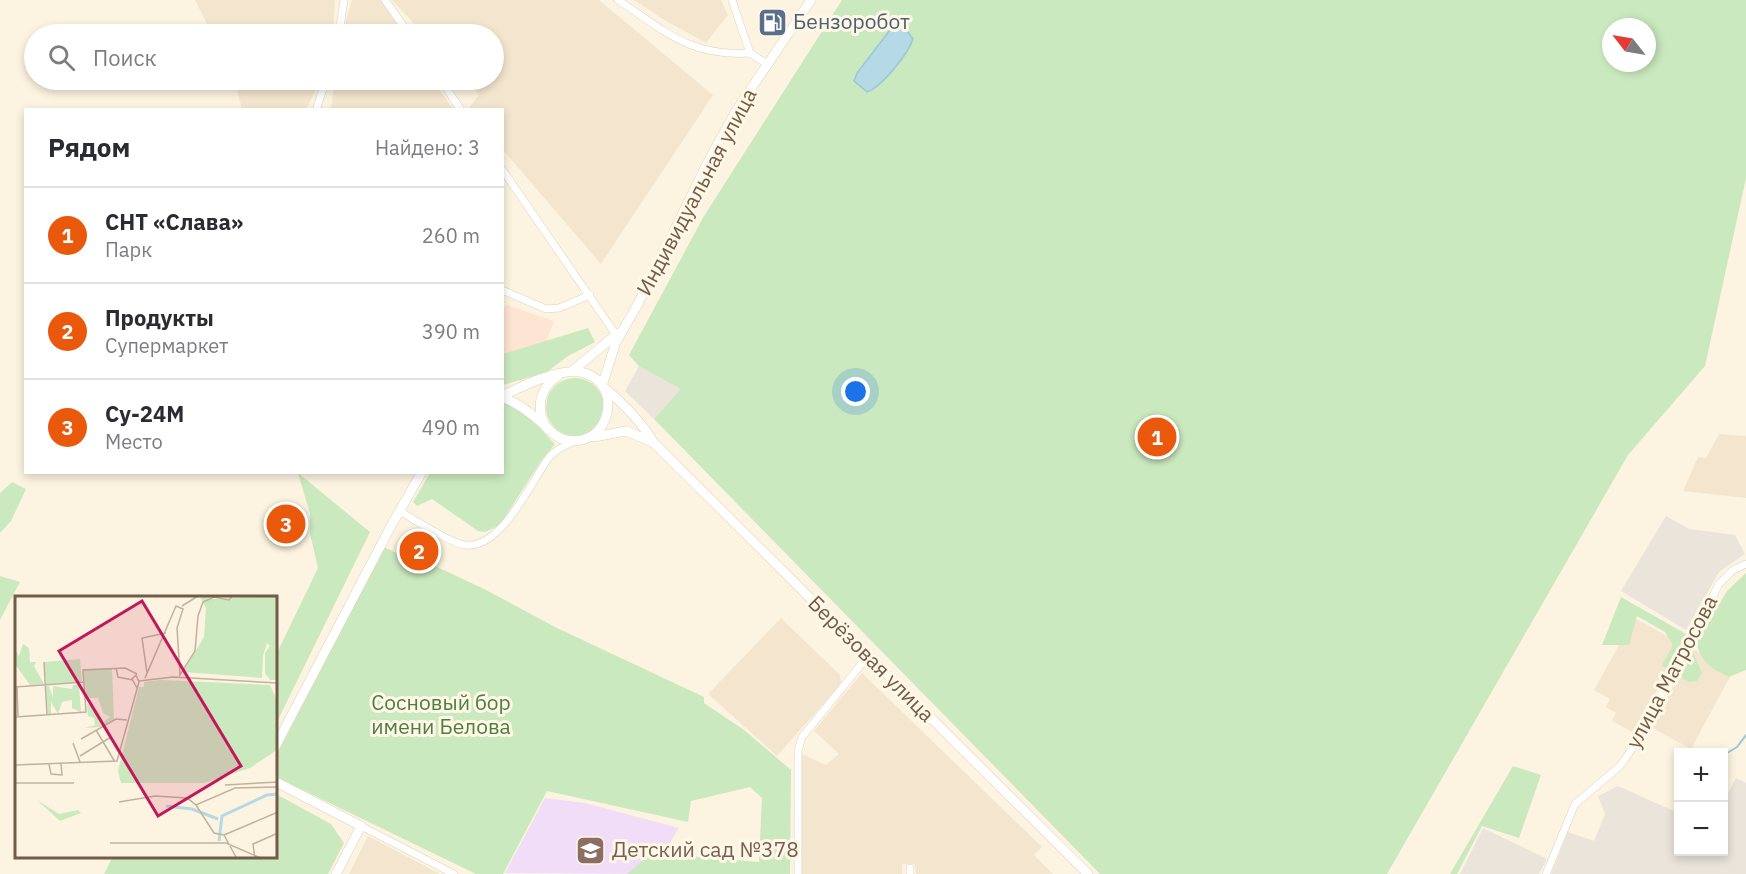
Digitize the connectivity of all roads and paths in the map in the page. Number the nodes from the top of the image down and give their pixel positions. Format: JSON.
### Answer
{"nodes":[{"id":1,"x":344,"y":0,"type":"edge"},
{"id":2,"x":385,"y":0,"type":"edge"},
{"id":3,"x":618,"y":0,"type":"edge"},
{"id":4,"x":732,"y":0,"type":"edge"},
{"id":5,"x":811,"y":0,"type":"edge"},
{"id":6,"x":340,"y":24,"type":"edge"},
{"id":7,"x":402,"y":24,"type":"edge"},
{"id":8,"x":750,"y":52,"type":"junction"},
{"id":9,"x":767,"y":64,"type":"junction"},
{"id":10,"x":323,"y":90,"type":"edge"},
{"id":11,"x":448,"y":90,"type":"edge"},
{"id":12,"x":317,"y":108,"type":"edge"},
{"id":13,"x":460,"y":108,"type":"edge"},
{"id":14,"x":504,"y":172,"type":"edge"},
{"id":15,"x":504,"y":291,"type":"edge"},
{"id":16,"x":590,"y":295,"type":"junction"},
{"id":17,"x":626,"y":325,"type":"junction"},
{"id":18,"x":616,"y":336,"type":"junction"},
{"id":19,"x":571,"y":372,"type":"junction"},
{"id":20,"x":560,"y":375,"type":"junction"},
{"id":21,"x":602,"y":386,"type":"junction"},
{"id":22,"x":504,"y":396,"type":"edge"},
{"id":23,"x":504,"y":398,"type":"edge"},
{"id":24,"x":545,"y":425,"type":"junction"},
{"id":25,"x":589,"y":438,"type":"junction"},
{"id":26,"x":574,"y":441,"type":"junction"},
{"id":27,"x":654,"y":443,"type":"junction"},
{"id":28,"x":421,"y":474,"type":"edge"},
{"id":29,"x":399,"y":512,"type":"junction"},
{"id":30,"x":1746,"y":564,"type":"edge"},
{"id":31,"x":868,"y":656,"type":"junction"},
{"id":32,"x":278,"y":741,"type":"edge"},
{"id":33,"x":278,"y":783,"type":"edge"},
{"id":34,"x":361,"y":826,"type":"junction"},
{"id":35,"x":336,"y":874,"type":"edge"},
{"id":36,"x":454,"y":874,"type":"edge"},
{"id":37,"x":798,"y":874,"type":"edge"},
{"id":38,"x":1088,"y":874,"type":"edge"},
{"id":39,"x":1546,"y":874,"type":"edge"}],
"edges":[{"from":1,"to":6,"type":"street"},
{"from":2,"to":7,"type":"street"},
{"from":3,"to":8,"type":"street"},
{"from":4,"to":8,"type":"street"},
{"from":5,"to":9,"type":"main road","name":"Индивидуальная улица"},
{"from":8,"to":9,"type":"street"},
{"from":9,"to":17,"type":"main road","name":"Индивидуальная улица"},
{"from":10,"to":12,"type":"street"},
{"from":11,"to":13,"type":"street"},
{"from":14,"to":16,"type":"street"},
{"from":15,"to":16,"type":"street"},
{"from":16,"to":18,"type":"street"},
{"from":17,"to":18,"type":"main road","name":"Индивидуальная улица"},
{"from":17,"to":21,"type":"main road","name":"Индивидуальная улица"},
{"from":18,"to":19,"type":"main road","name":"Индивидуальная улица"},
{"from":19,"to":20,"type":"main road"},
{"from":19,"to":21,"type":"main road"},
{"from":20,"to":22,"type":"main road"},
{"from":20,"to":24,"type":"main road"},
{"from":21,"to":25,"type":"main road"},
{"from":21,"to":27,"type":"main road","name":"Берёзовая улица"},
{"from":23,"to":24,"type":"main road"},
{"from":24,"to":26,"type":"main road"},
{"from":25,"to":26,"type":"main road"},
{"from":25,"to":27,"type":"main road","name":"Берёзовая улица"},
{"from":26,"to":29,"type":"street"},
{"from":27,"to":31,"type":"main road","name":"Берёзовая улица"},
{"from":28,"to":29,"type":"main road"},
{"from":29,"to":32,"type":"main road"},
{"from":30,"to":39,"type":"street","name":"улица Матросова"},
{"from":31,"to":37,"type":"street"},
{"from":31,"to":38,"type":"main road","name":"Берёзовая улица"},
{"from":33,"to":34,"type":"main road"},
{"from":34,"to":35,"type":"main road"},
{"from":34,"to":36,"type":"street"}]}
